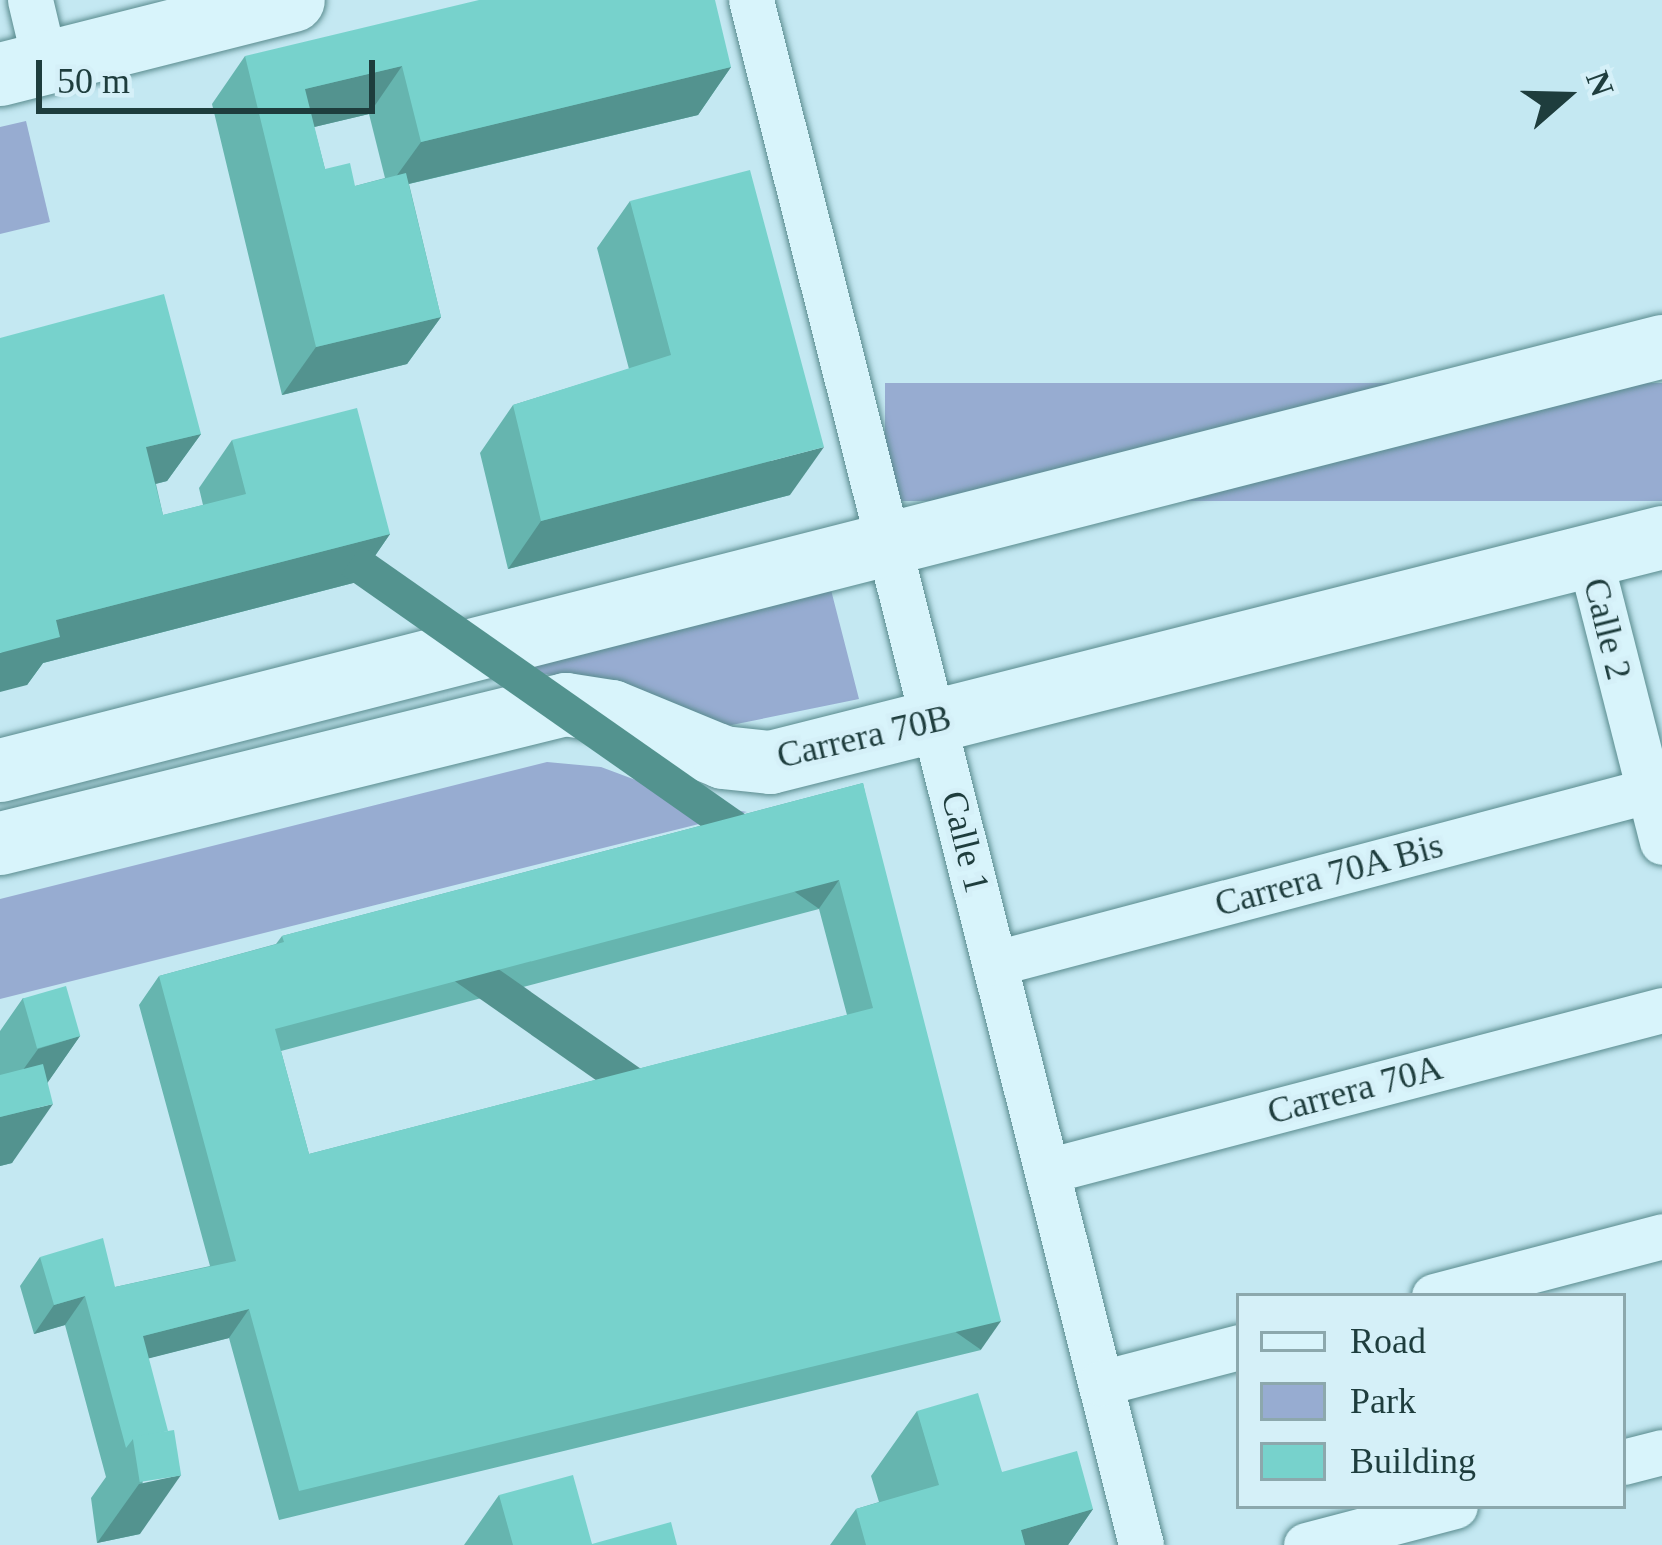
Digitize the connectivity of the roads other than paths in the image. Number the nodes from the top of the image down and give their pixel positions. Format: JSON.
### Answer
{"nodes":[{"id":1,"x":30,"y":0,"type":"edge"},
{"id":2,"x":293,"y":0,"type":"edge"},
{"id":3,"x":751,"y":0,"type":"edge"},
{"id":4,"x":22,"y":69,"type":"edge"},
{"id":5,"x":1662,"y":346,"type":"edge"},
{"id":6,"x":1662,"y":537,"type":"edge"},
{"id":7,"x":890,"y":544,"type":"junction"},
{"id":8,"x":1588,"y":555,"type":"junction"},
{"id":9,"x":935,"y":722,"type":"junction"},
{"id":10,"x":0,"y":770,"type":"edge"},
{"id":11,"x":1655,"y":789,"type":"edge"},
{"id":12,"x":1662,"y":842,"type":"edge"},
{"id":13,"x":0,"y":843,"type":"edge"},
{"id":14,"x":995,"y":963,"type":"junction"},
{"id":15,"x":1662,"y":1010,"type":"edge"},
{"id":16,"x":1047,"y":1171,"type":"junction"},
{"id":17,"x":1662,"y":1236,"type":"edge"},
{"id":18,"x":1444,"y":1293,"type":"edge"},
{"id":19,"x":1236,"y":1348,"type":"edge"},
{"id":20,"x":1101,"y":1383,"type":"junction"},
{"id":21,"x":1662,"y":1452,"type":"edge"},
{"id":22,"x":1626,"y":1461,"type":"edge"},
{"id":23,"x":1444,"y":1509,"type":"edge"},
{"id":24,"x":1141,"y":1545,"type":"edge"},
{"id":25,"x":1306,"y":1545,"type":"edge"}],
"edges":[{"from":1,"to":4,"type":"street"},
{"from":2,"to":4,"type":"street"},
{"from":3,"to":7,"type":"street","name":"Calle 1"},
{"from":5,"to":7,"type":"street"},
{"from":6,"to":8,"type":"street","name":"Carrera 70B"},
{"from":7,"to":9,"type":"street","name":"Calle 1"},
{"from":7,"to":10,"type":"street"},
{"from":8,"to":9,"type":"street","name":"Carrera 70B"},
{"from":8,"to":11,"type":"street","name":"Calle 2"},
{"from":9,"to":13,"type":"street","name":"Carrera 70B"},
{"from":9,"to":14,"type":"street","name":"Calle 1"},
{"from":11,"to":12,"type":"street","name":"Calle 2"},
{"from":11,"to":14,"type":"street","name":"Carrera 70A Bis"},
{"from":14,"to":16,"type":"street","name":"Calle 1"},
{"from":15,"to":16,"type":"street","name":"Carrera 70A"},
{"from":16,"to":20,"type":"street","name":"Calle 1"},
{"from":17,"to":18,"type":"street"},
{"from":19,"to":20,"type":"street"},
{"from":20,"to":24,"type":"street","name":"Calle 1"},
{"from":21,"to":22,"type":"street"},
{"from":23,"to":25,"type":"street"}]}
